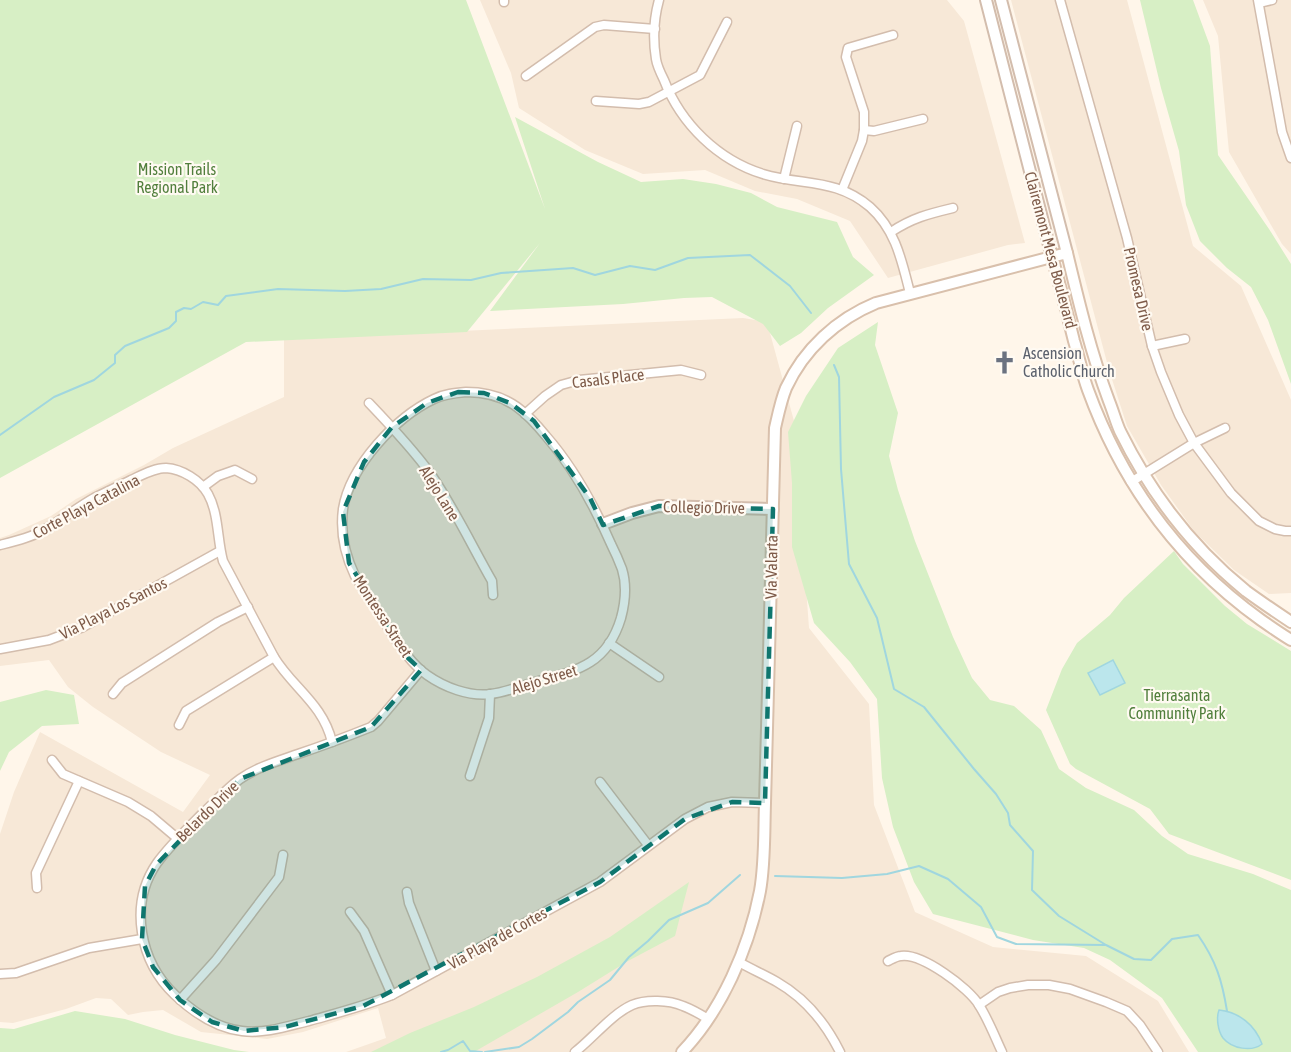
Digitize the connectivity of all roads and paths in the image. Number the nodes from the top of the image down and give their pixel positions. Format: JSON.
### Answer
{"nodes":[{"id":1,"x":659,"y":0,"type":"edge"},
{"id":2,"x":986,"y":0,"type":"edge"},
{"id":3,"x":1001,"y":0,"type":"edge"},
{"id":4,"x":1060,"y":0,"type":"edge"},
{"id":5,"x":1272,"y":0,"type":"edge"},
{"id":6,"x":1259,"y":2,"type":"edge"},
{"id":7,"x":727,"y":22,"type":"dead end"},
{"id":8,"x":655,"y":29,"type":"junction"},
{"id":9,"x":893,"y":35,"type":"dead end"},
{"id":10,"x":526,"y":76,"type":"dead end"},
{"id":11,"x":668,"y":91,"type":"junction"},
{"id":12,"x":596,"y":101,"type":"dead end"},
{"id":13,"x":923,"y":119,"type":"dead end"},
{"id":14,"x":797,"y":126,"type":"dead end"},
{"id":15,"x":864,"y":130,"type":"junction"},
{"id":16,"x":1291,"y":158,"type":"edge"},
{"id":17,"x":784,"y":179,"type":"junction"},
{"id":18,"x":842,"y":190,"type":"junction"},
{"id":19,"x":953,"y":208,"type":"dead end"},
{"id":20,"x":891,"y":232,"type":"junction"},
{"id":21,"x":1067,"y":253,"type":"junction"},
{"id":22,"x":1052,"y":257,"type":"junction"},
{"id":23,"x":910,"y":293,"type":"junction"},
{"id":24,"x":1185,"y":339,"type":"dead end"},
{"id":25,"x":1152,"y":346,"type":"junction"},
{"id":26,"x":701,"y":375,"type":"dead end"},
{"id":27,"x":369,"y":403,"type":"dead end"},
{"id":28,"x":525,"y":414,"type":"junction"},
{"id":29,"x":392,"y":427,"type":"junction"},
{"id":30,"x":1225,"y":428,"type":"dead end"},
{"id":31,"x":1194,"y":443,"type":"junction"},
{"id":32,"x":1144,"y":475,"type":"junction"},
{"id":33,"x":252,"y":479,"type":"dead end"},
{"id":34,"x":1131,"y":482,"type":"junction"},
{"id":35,"x":203,"y":487,"type":"junction"},
{"id":36,"x":773,"y":509,"type":"junction"},
{"id":37,"x":603,"y":524,"type":"junction"},
{"id":38,"x":1291,"y":531,"type":"edge"},
{"id":39,"x":0,"y":546,"type":"edge"},
{"id":40,"x":220,"y":551,"type":"junction"},
{"id":41,"x":1221,"y":588,"type":"junction"},
{"id":42,"x":1247,"y":591,"type":"junction"},
{"id":43,"x":493,"y":595,"type":"dead end"},
{"id":44,"x":248,"y":607,"type":"junction"},
{"id":45,"x":1291,"y":622,"type":"edge"},
{"id":46,"x":1291,"y":640,"type":"edge"},
{"id":47,"x":609,"y":643,"type":"junction"},
{"id":48,"x":0,"y":649,"type":"edge"},
{"id":49,"x":274,"y":657,"type":"junction"},
{"id":50,"x":421,"y":670,"type":"junction"},
{"id":51,"x":658,"y":677,"type":"dead end"},
{"id":52,"x":112,"y":694,"type":"dead end"},
{"id":53,"x":490,"y":694,"type":"junction"},
{"id":54,"x":179,"y":725,"type":"dead end"},
{"id":55,"x":332,"y":742,"type":"junction"},
{"id":56,"x":52,"y":760,"type":"dead end"},
{"id":57,"x":470,"y":776,"type":"dead end"},
{"id":58,"x":78,"y":781,"type":"junction"},
{"id":59,"x":600,"y":782,"type":"dead end"},
{"id":60,"x":765,"y":803,"type":"junction"},
{"id":61,"x":177,"y":838,"type":"junction"},
{"id":62,"x":648,"y":845,"type":"junction"},
{"id":63,"x":283,"y":855,"type":"dead end"},
{"id":64,"x":37,"y":888,"type":"dead end"},
{"id":65,"x":407,"y":892,"type":"dead end"},
{"id":66,"x":350,"y":912,"type":"dead end"},
{"id":67,"x":142,"y":939,"type":"junction"},
{"id":68,"x":888,"y":961,"type":"dead end"},
{"id":69,"x":739,"y":962,"type":"junction"},
{"id":70,"x":436,"y":972,"type":"junction"},
{"id":71,"x":0,"y":974,"type":"edge"},
{"id":72,"x":392,"y":995,"type":"junction"},
{"id":73,"x":180,"y":1000,"type":"junction"},
{"id":74,"x":979,"y":1005,"type":"junction"},
{"id":75,"x":708,"y":1019,"type":"junction"},
{"id":76,"x":212,"y":1022,"type":"joint"},
{"id":77,"x":575,"y":1052,"type":"edge"},
{"id":78,"x":682,"y":1052,"type":"edge"},
{"id":79,"x":840,"y":1052,"type":"edge"},
{"id":80,"x":1002,"y":1052,"type":"edge"},
{"id":81,"x":1158,"y":1052,"type":"edge"}],
"edges":[{"from":1,"to":8,"type":"street"},
{"from":2,"to":22,"type":"main road","name":"Clairemont Mesa Boulevard"},
{"from":3,"to":21,"type":"main road","name":"Clairemont Mesa Boulevard"},
{"from":4,"to":25,"type":"street","name":"Promesa Drive"},
{"from":5,"to":6,"type":"street"},
{"from":6,"to":16,"type":"street"},
{"from":7,"to":11,"type":"street"},
{"from":8,"to":10,"type":"street"},
{"from":8,"to":11,"type":"street"},
{"from":9,"to":15,"type":"street"},
{"from":11,"to":12,"type":"street"},
{"from":11,"to":17,"type":"street"},
{"from":13,"to":15,"type":"street"},
{"from":14,"to":17,"type":"street"},
{"from":15,"to":18,"type":"street"},
{"from":17,"to":18,"type":"street"},
{"from":18,"to":20,"type":"street"},
{"from":19,"to":20,"type":"street"},
{"from":20,"to":23,"type":"street"},
{"from":21,"to":22,"type":"main road","name":"Via Valarta"},
{"from":21,"to":32,"type":"main road","name":"Clairemont Mesa Boulevard"},
{"from":22,"to":23,"type":"main road","name":"Via Valarta"},
{"from":22,"to":34,"type":"main road","name":"Clairemont Mesa Boulevard"},
{"from":23,"to":36,"type":"main road","name":"Via Valarta"},
{"from":24,"to":25,"type":"street"},
{"from":25,"to":31,"type":"street","name":"Promesa Drive"},
{"from":26,"to":28,"type":"street","name":"Casals Place"},
{"from":27,"to":29,"type":"street","name":"Alejo Lane"},
{"from":28,"to":29,"type":"street","name":"Montessa Street"},
{"from":28,"to":37,"type":"street","name":"Montessa Street"},
{"from":29,"to":43,"type":"street","name":"Alejo Lane"},
{"from":29,"to":50,"type":"street","name":"Montessa Street"},
{"from":30,"to":31,"type":"street"},
{"from":31,"to":32,"type":"street"},
{"from":31,"to":38,"type":"street","name":"Promesa Drive"},
{"from":32,"to":34,"type":"street"},
{"from":32,"to":42,"type":"main road","name":"Clairemont Mesa Boulevard"},
{"from":33,"to":35,"type":"street"},
{"from":34,"to":41,"type":"main road","name":"Clairemont Mesa Boulevard"},
{"from":35,"to":39,"type":"street","name":"Corte Playa Catalina"},
{"from":35,"to":40,"type":"street"},
{"from":36,"to":37,"type":"main road","name":"Collegio Drive"},
{"from":36,"to":60,"type":"main road","name":"Via Valarta"},
{"from":37,"to":47,"type":"street","name":"Alejo Street"},
{"from":40,"to":44,"type":"street"},
{"from":40,"to":48,"type":"street","name":"Via Playa Los Santos"},
{"from":41,"to":42,"type":"main road"},
{"from":41,"to":46,"type":"main road","name":"Clairemont Mesa Boulevard"},
{"from":42,"to":45,"type":"main road","name":"Clairemont Mesa Boulevard"},
{"from":44,"to":49,"type":"street"},
{"from":44,"to":52,"type":"street"},
{"from":47,"to":51,"type":"street"},
{"from":47,"to":53,"type":"street","name":"Alejo Street"},
{"from":49,"to":54,"type":"street"},
{"from":49,"to":55,"type":"street"},
{"from":50,"to":53,"type":"street","name":"Alejo Street"},
{"from":50,"to":55,"type":"street","name":"Belardo Drive"},
{"from":53,"to":57,"type":"street"},
{"from":55,"to":61,"type":"street","name":"Belardo Drive"},
{"from":56,"to":58,"type":"street"},
{"from":58,"to":61,"type":"street"},
{"from":58,"to":64,"type":"street"},
{"from":59,"to":62,"type":"street"},
{"from":60,"to":62,"type":"street","name":"Via Playa de Cortes"},
{"from":60,"to":69,"type":"main road","name":"Via Valarta"},
{"from":61,"to":67,"type":"street","name":"Belardo Drive"},
{"from":62,"to":70,"type":"street","name":"Via Playa de Cortes"},
{"from":63,"to":73,"type":"street"},
{"from":65,"to":70,"type":"street"},
{"from":66,"to":72,"type":"street"},
{"from":67,"to":71,"type":"street"},
{"from":67,"to":73,"type":"street","name":"Belardo Drive"},
{"from":68,"to":74,"type":"street"},
{"from":69,"to":75,"type":"main road","name":"Via Valarta"},
{"from":69,"to":79,"type":"street"},
{"from":70,"to":72,"type":"street","name":"Via Playa de Cortes"},
{"from":72,"to":76,"type":"street","name":"Via Playa de Cortes"},
{"from":73,"to":76,"type":"street","name":"Belardo Drive"},
{"from":74,"to":80,"type":"street"},
{"from":74,"to":81,"type":"street"},
{"from":75,"to":77,"type":"street"},
{"from":75,"to":78,"type":"main road","name":"Via Valarta"}]}
